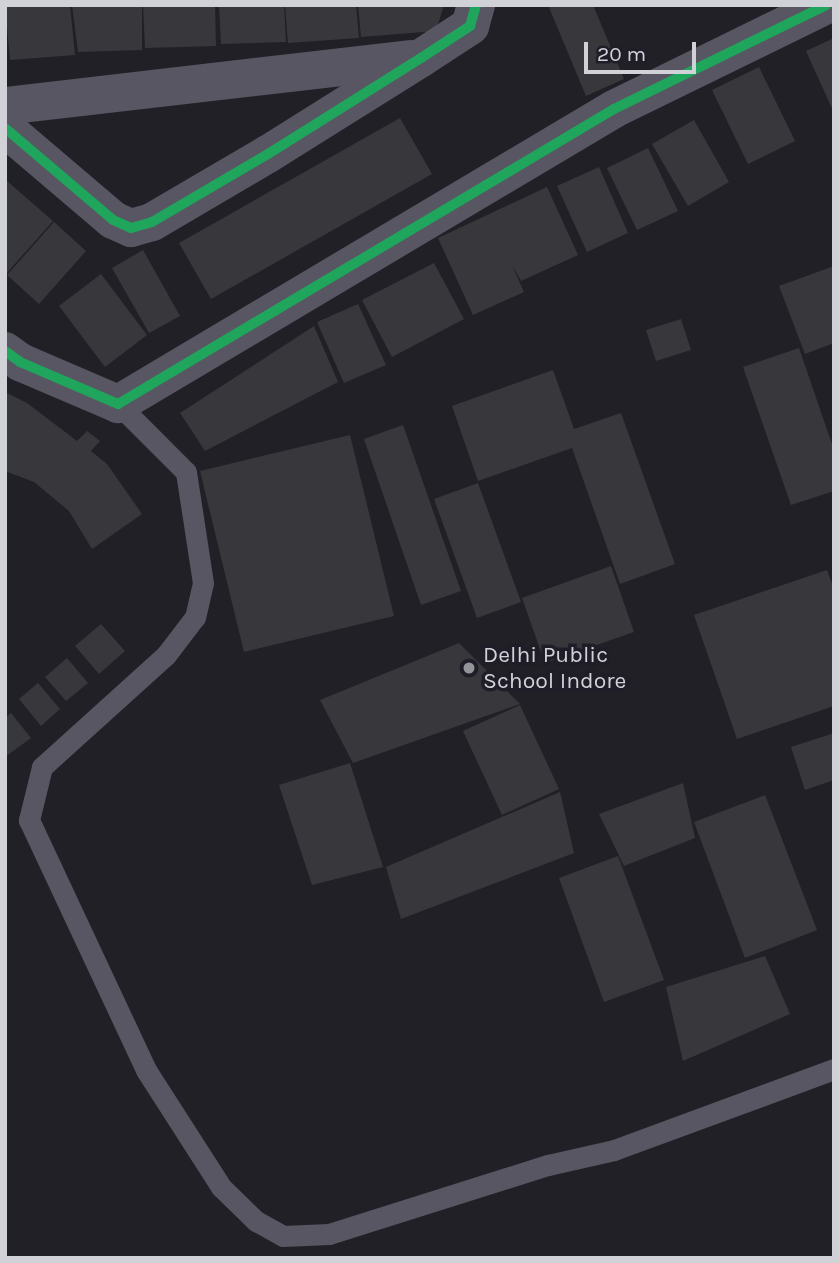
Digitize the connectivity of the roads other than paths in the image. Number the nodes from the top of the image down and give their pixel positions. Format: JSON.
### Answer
{"nodes":[{"id":1,"x":476,"y":5,"type":"edge"},
{"id":2,"x":826,"y":5,"type":"edge"},
{"id":3,"x":421,"y":58,"type":"junction"},
{"id":4,"x":5,"y":106,"type":"edge"},
{"id":5,"x":5,"y":128,"type":"edge"},
{"id":6,"x":5,"y":351,"type":"edge"},
{"id":7,"x":118,"y":404,"type":"junction"},
{"id":8,"x":834,"y":1069,"type":"edge"}],
"edges":[{"from":1,"to":3,"type":"street"},
{"from":2,"to":7,"type":"street"},
{"from":3,"to":4,"type":"street"},
{"from":3,"to":5,"type":"street"},
{"from":6,"to":7,"type":"street"},
{"from":7,"to":8,"type":"lane"}]}
